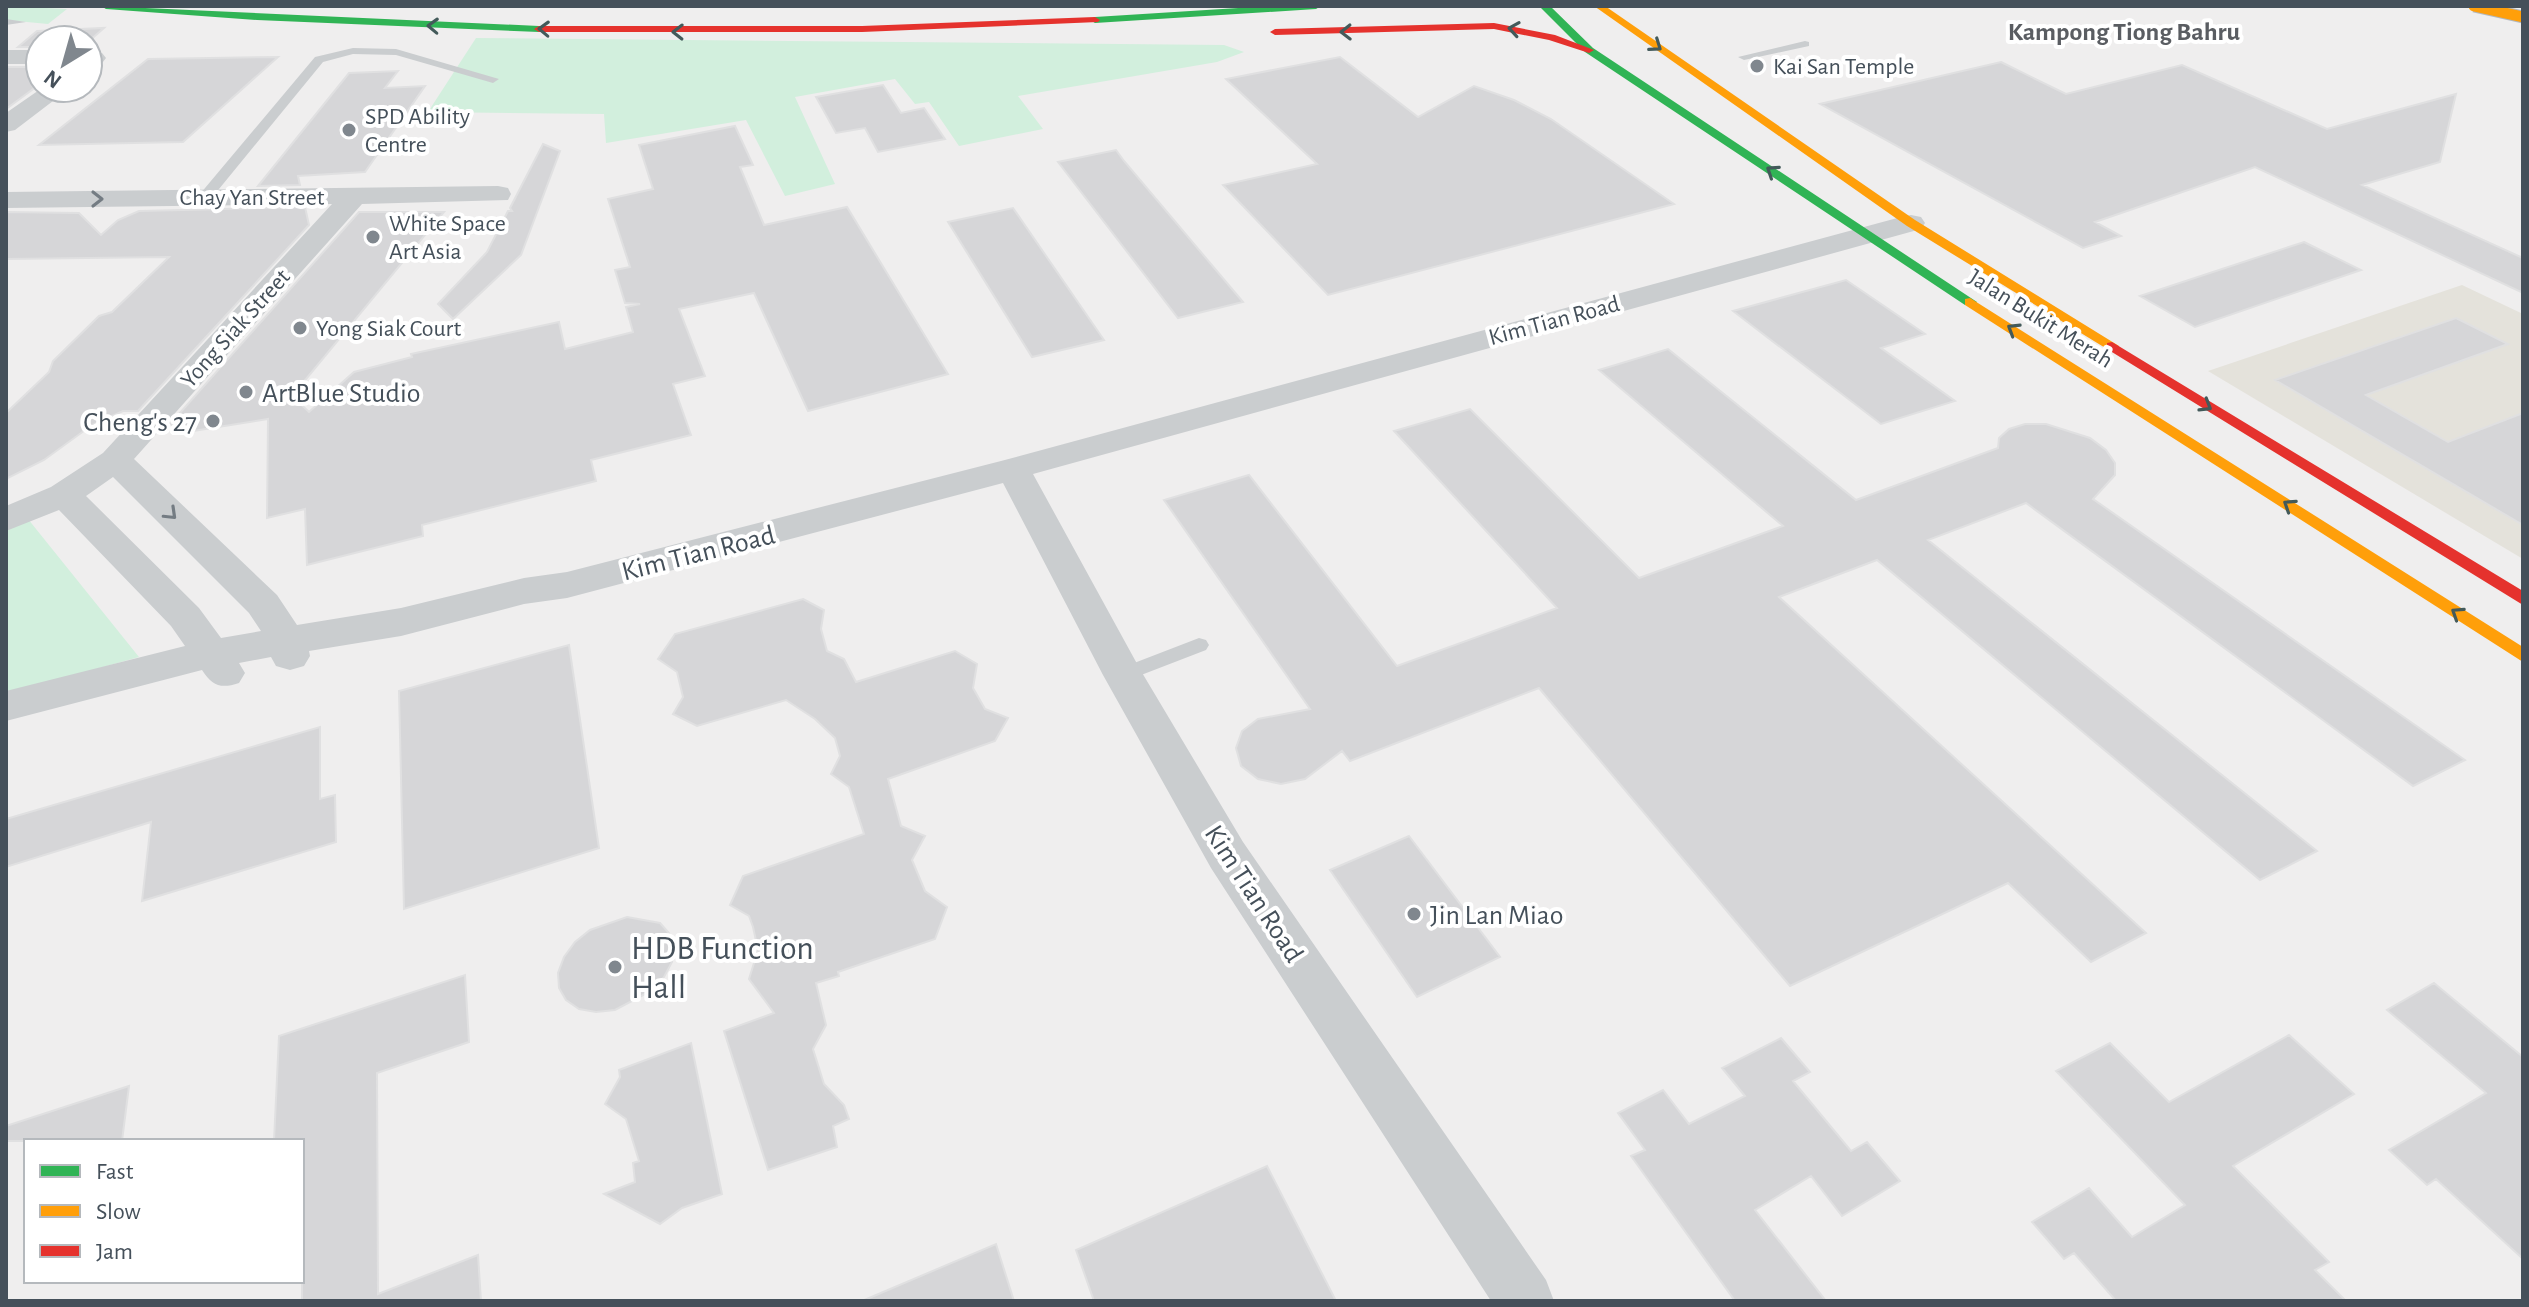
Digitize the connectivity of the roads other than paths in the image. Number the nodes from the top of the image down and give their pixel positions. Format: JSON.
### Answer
{"nodes":[{"id":1,"x":106,"y":6,"type":"edge"},
{"id":2,"x":409,"y":6,"type":"edge"},
{"id":3,"x":1099,"y":6,"type":"edge"},
{"id":4,"x":1316,"y":6,"type":"edge"},
{"id":5,"x":1502,"y":6,"type":"edge"},
{"id":6,"x":1544,"y":6,"type":"edge"},
{"id":7,"x":1599,"y":6,"type":"edge"},
{"id":8,"x":2474,"y":6,"type":"edge"},
{"id":9,"x":2493,"y":6,"type":"edge"},
{"id":10,"x":2504,"y":6,"type":"edge"},
{"id":11,"x":2523,"y":17,"type":"edge"},
{"id":12,"x":6,"y":22,"type":"edge"},
{"id":13,"x":20,"y":22,"type":"dead end"},
{"id":14,"x":1424,"y":28,"type":"junction"},
{"id":15,"x":1257,"y":33,"type":"dead end"},
{"id":16,"x":1805,"y":44,"type":"dead end"},
{"id":17,"x":1589,"y":50,"type":"junction"},
{"id":18,"x":1744,"y":57,"type":"dead end"},
{"id":19,"x":493,"y":79,"type":"dead end"},
{"id":20,"x":35,"y":104,"type":"joint"},
{"id":21,"x":6,"y":105,"type":"edge"},
{"id":22,"x":6,"y":125,"type":"edge"},
{"id":23,"x":498,"y":194,"type":"dead end"},
{"id":24,"x":354,"y":196,"type":"junction"},
{"id":25,"x":205,"y":197,"type":"junction"},
{"id":26,"x":6,"y":200,"type":"edge"},
{"id":27,"x":1911,"y":223,"type":"junction"},
{"id":28,"x":1863,"y":234,"type":"junction"},
{"id":29,"x":115,"y":460,"type":"junction"},
{"id":30,"x":1013,"y":469,"type":"junction"},
{"id":31,"x":64,"y":495,"type":"junction"},
{"id":32,"x":6,"y":519,"type":"edge"},
{"id":33,"x":2523,"y":599,"type":"edge"},
{"id":34,"x":185,"y":617,"type":"junction"},
{"id":35,"x":1199,"y":645,"type":"dead end"},
{"id":36,"x":288,"y":648,"type":"junction"},
{"id":37,"x":2523,"y":656,"type":"edge"},
{"id":38,"x":219,"y":663,"type":"junction"},
{"id":39,"x":126,"y":673,"type":"junction"},
{"id":40,"x":1123,"y":675,"type":"junction"},
{"id":41,"x":6,"y":706,"type":"edge"},
{"id":42,"x":6,"y":729,"type":"edge"},
{"id":43,"x":1525,"y":1301,"type":"edge"}],
"edges":[{"from":4,"to":1,"type":"main road","one_way":true},
{"from":2,"to":3,"type":"main road"},
{"from":5,"to":14,"type":"main road"},
{"from":6,"to":17,"type":"main road","name":"Jalan Bukit Merah"},
{"from":7,"to":27,"type":"main road","name":"Jalan Bukit Merah","one_way":true},
{"from":8,"to":11,"type":"main road","bridge":true},
{"from":9,"to":11,"type":"main road"},
{"from":10,"to":11,"type":"main road"},
{"from":12,"to":13,"type":"lane"},
{"from":14,"to":15,"type":"main road","one_way":true},
{"from":17,"to":14,"type":"main road","one_way":true},
{"from":16,"to":18,"type":"lane"},
{"from":28,"to":17,"type":"main road","name":"Jalan Bukit Merah","one_way":true},
{"from":19,"to":25,"type":"lane"},
{"from":20,"to":21,"type":"street"},
{"from":20,"to":22,"type":"street"},
{"from":23,"to":24,"type":"street","name":"Chay Yan Street"},
{"from":24,"to":25,"type":"street","name":"Chay Yan Street"},
{"from":24,"to":29,"type":"street","name":"Yong Siak Street"},
{"from":26,"to":25,"type":"street","name":"Chay Yan Street","one_way":true},
{"from":27,"to":28,"type":"street","name":"Kim Tian Road"},
{"from":27,"to":33,"type":"main road","name":"Jalan Bukit Merah","one_way":true},
{"from":28,"to":30,"type":"street","name":"Kim Tian Road"},
{"from":37,"to":28,"type":"main road","name":"Jalan Bukit Merah","one_way":true},
{"from":29,"to":31,"type":"street","name":"Yong Siak Street"},
{"from":29,"to":36,"type":"street","one_way":true},
{"from":30,"to":36,"type":"street","name":"Kim Tian Road"},
{"from":30,"to":40,"type":"street","name":"Kim Tian Road"},
{"from":31,"to":32,"type":"street","name":"Yong Siak Street"},
{"from":31,"to":34,"type":"street"},
{"from":34,"to":38,"type":"street"},
{"from":34,"to":39,"type":"street"},
{"from":35,"to":40,"type":"lane"},
{"from":36,"to":38,"type":"street","name":"Kim Tian Road"},
{"from":38,"to":39,"type":"street","name":"Kim Tian Road"},
{"from":38,"to":42,"type":"street","name":"Kim Tian Road"},
{"from":39,"to":41,"type":"street","name":"Kim Tian Road"},
{"from":40,"to":43,"type":"street","name":"Kim Tian Road"}]}
